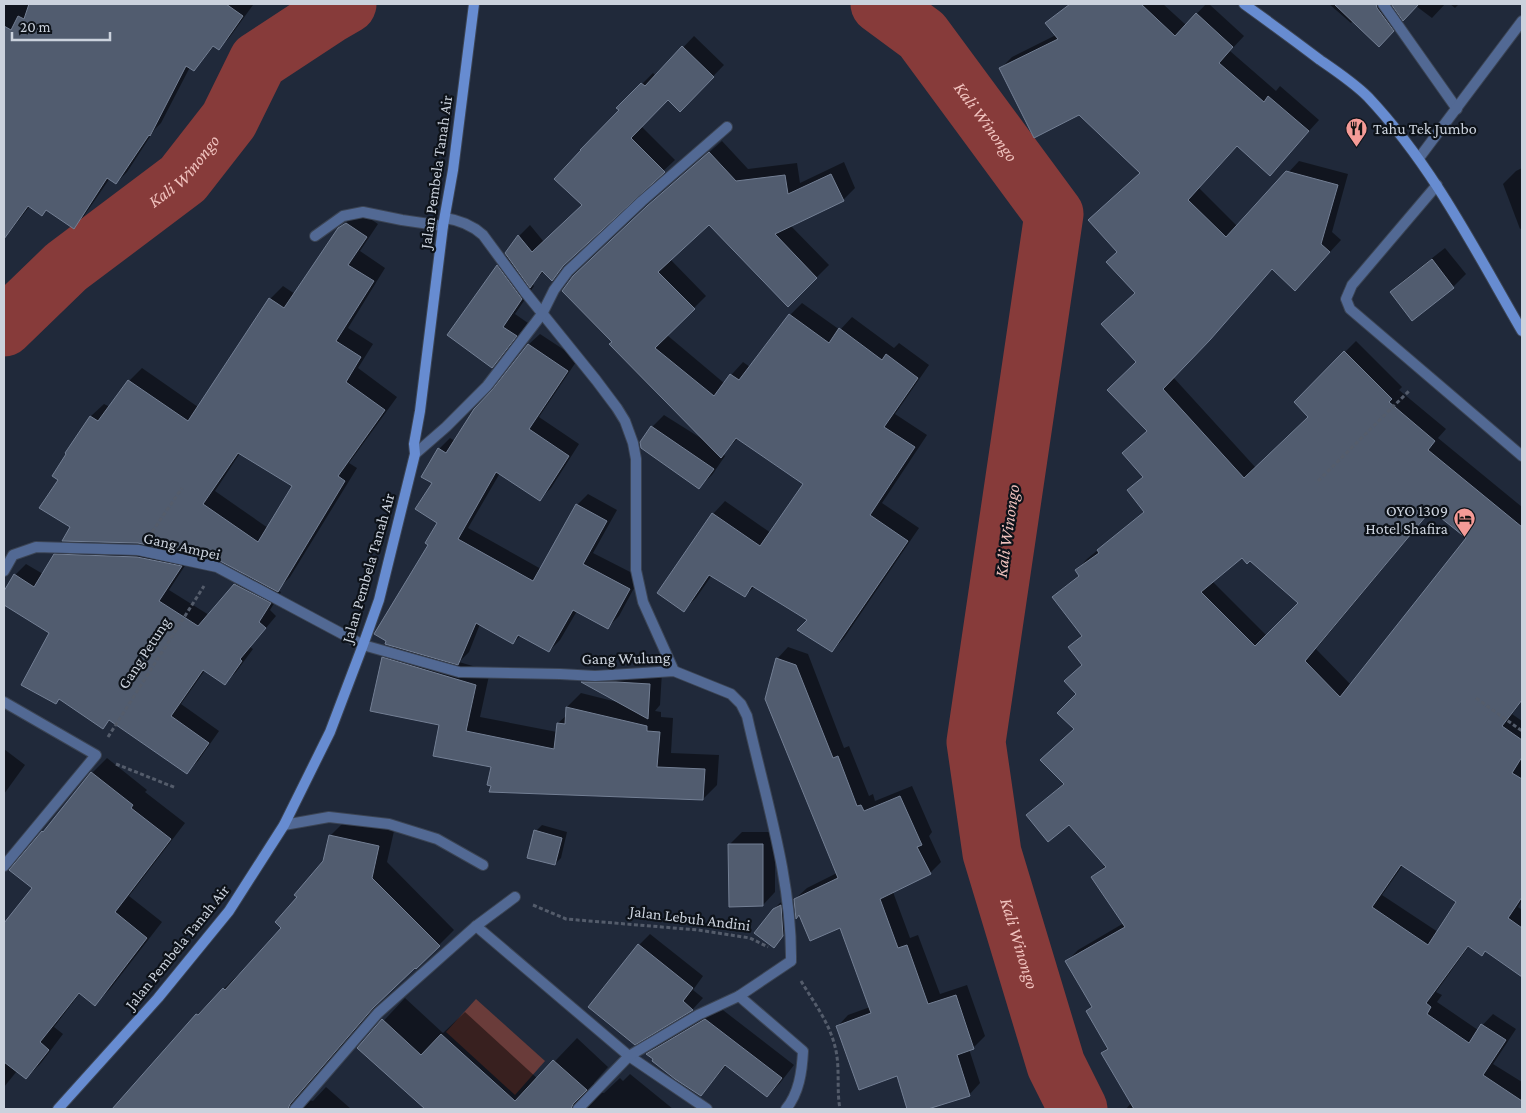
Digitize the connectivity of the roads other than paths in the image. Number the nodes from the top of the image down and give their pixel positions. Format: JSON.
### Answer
{"nodes":[{"id":1,"x":474,"y":4,"type":"edge"},
{"id":2,"x":1244,"y":4,"type":"edge"},
{"id":3,"x":1383,"y":4,"type":"edge"},
{"id":4,"x":1522,"y":21,"type":"edge"},
{"id":5,"x":1457,"y":110,"type":"junction"},
{"id":6,"x":727,"y":127,"type":"dead end"},
{"id":7,"x":1419,"y":158,"type":"junction"},
{"id":8,"x":1437,"y":185,"type":"junction"},
{"id":9,"x":444,"y":222,"type":"junction"},
{"id":10,"x":315,"y":236,"type":"dead end"},
{"id":11,"x":542,"y":314,"type":"junction"},
{"id":12,"x":1522,"y":331,"type":"edge"},
{"id":13,"x":415,"y":454,"type":"junction"},
{"id":14,"x":1522,"y":456,"type":"edge"},
{"id":15,"x":4,"y":571,"type":"edge"},
{"id":16,"x":363,"y":645,"type":"junction"},
{"id":17,"x":674,"y":671,"type":"junction"},
{"id":18,"x":4,"y":702,"type":"edge"},
{"id":19,"x":284,"y":825,"type":"junction"},
{"id":20,"x":483,"y":865,"type":"dead end"},
{"id":21,"x":4,"y":866,"type":"edge"},
{"id":22,"x":515,"y":897,"type":"road end"},
{"id":23,"x":476,"y":926,"type":"junction"},
{"id":24,"x":739,"y":996,"type":"junction"},
{"id":25,"x":629,"y":1056,"type":"junction"},
{"id":26,"x":58,"y":1109,"type":"edge"},
{"id":27,"x":295,"y":1109,"type":"edge"},
{"id":28,"x":578,"y":1109,"type":"edge"},
{"id":29,"x":707,"y":1109,"type":"edge"},
{"id":30,"x":786,"y":1109,"type":"edge"}],
"edges":[{"from":1,"to":9,"type":"main road","name":"Jalan Pembela Tanah Air"},
{"from":2,"to":7,"type":"main road"},
{"from":3,"to":5,"type":"street"},
{"from":4,"to":5,"type":"street"},
{"from":5,"to":7,"type":"street"},
{"from":6,"to":11,"type":"street"},
{"from":7,"to":8,"type":"main road"},
{"from":8,"to":12,"type":"main road"},
{"from":8,"to":14,"type":"street"},
{"from":9,"to":10,"type":"street"},
{"from":9,"to":11,"type":"street"},
{"from":9,"to":13,"type":"main road","name":"Jalan Pembela Tanah Air"},
{"from":11,"to":13,"type":"street"},
{"from":11,"to":17,"type":"street"},
{"from":13,"to":16,"type":"main road","name":"Jalan Pembela Tanah Air"},
{"from":15,"to":16,"type":"street","name":"Gang Ampei"},
{"from":16,"to":17,"type":"street","name":"Gang Wulung"},
{"from":16,"to":19,"type":"main road","name":"Jalan Pembela Tanah Air"},
{"from":17,"to":24,"type":"street","name":"Gang Wulung"},
{"from":18,"to":21,"type":"street"},
{"from":19,"to":20,"type":"street"},
{"from":19,"to":26,"type":"main road","name":"Jalan Pembela Tanah Air"},
{"from":22,"to":23,"type":"street"},
{"from":23,"to":25,"type":"street"},
{"from":23,"to":27,"type":"street"},
{"from":24,"to":25,"type":"street"},
{"from":24,"to":30,"type":"street"},
{"from":25,"to":28,"type":"street"},
{"from":25,"to":29,"type":"street"}]}
